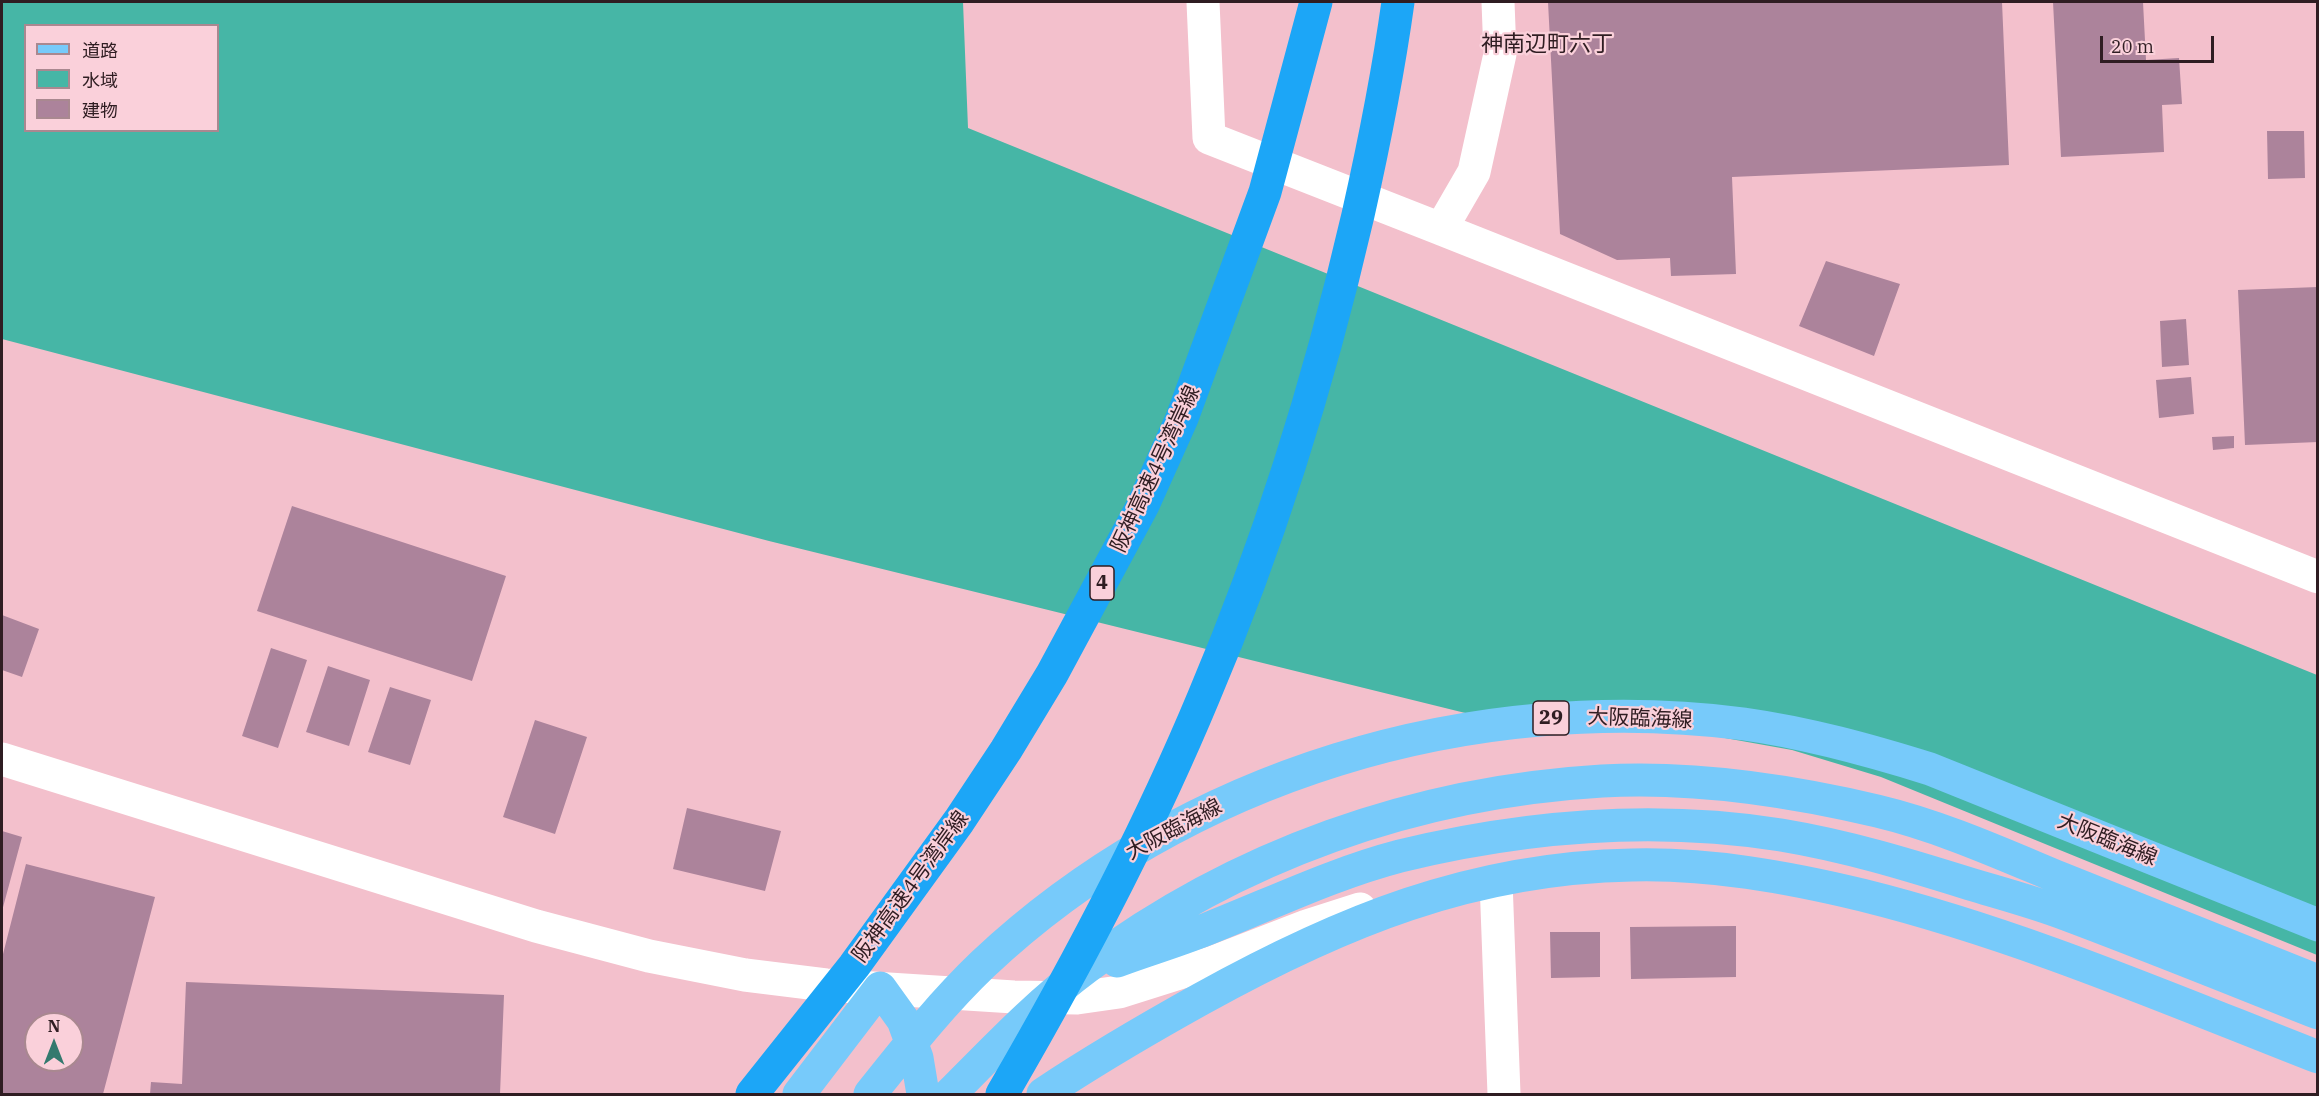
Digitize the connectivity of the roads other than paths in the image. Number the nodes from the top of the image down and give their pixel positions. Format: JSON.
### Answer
{"nodes":[{"id":1,"x":1203,"y":2,"type":"edge"},
{"id":2,"x":1316,"y":2,"type":"edge"},
{"id":3,"x":1398,"y":2,"type":"edge"},
{"id":4,"x":1498,"y":2,"type":"edge"},
{"id":5,"x":1442,"y":228,"type":"junction"},
{"id":6,"x":2318,"y":577,"type":"edge"},
{"id":7,"x":2,"y":759,"type":"edge"},
{"id":8,"x":1496,"y":881,"type":"junction"},
{"id":9,"x":2318,"y":925,"type":"edge"},
{"id":10,"x":2318,"y":981,"type":"edge"},
{"id":11,"x":880,"y":988,"type":"junction"},
{"id":12,"x":1014,"y":997,"type":"junction"},
{"id":13,"x":2318,"y":1013,"type":"edge"},
{"id":14,"x":2318,"y":1057,"type":"edge"},
{"id":15,"x":1048,"y":1092,"type":"edge"},
{"id":16,"x":752,"y":1095,"type":"edge"},
{"id":17,"x":799,"y":1095,"type":"edge"},
{"id":18,"x":817,"y":1095,"type":"edge"},
{"id":19,"x":870,"y":1095,"type":"edge"},
{"id":20,"x":923,"y":1095,"type":"edge"},
{"id":21,"x":950,"y":1095,"type":"edge"},
{"id":22,"x":1002,"y":1095,"type":"edge"},
{"id":23,"x":1504,"y":1095,"type":"edge"}],
"edges":[{"from":1,"to":5,"type":"street"},
{"from":2,"to":16,"type":"highway","name":"阪神高速4号湾岸線","number":"4"},
{"from":3,"to":22,"type":"highway"},
{"from":4,"to":5,"type":"street"},
{"from":5,"to":6,"type":"street"},
{"from":7,"to":11,"type":"street"},
{"from":8,"to":12,"type":"street"},
{"from":8,"to":14,"type":"main road"},
{"from":8,"to":15,"type":"main road"},
{"from":8,"to":23,"type":"street"},
{"from":9,"to":19,"type":"main road","name":"大阪臨海線","number":"29"},
{"from":10,"to":21,"type":"main road"},
{"from":11,"to":12,"type":"street"},
{"from":11,"to":17,"type":"main road"},
{"from":11,"to":18,"type":"street"},
{"from":11,"to":20,"type":"main road"},
{"from":12,"to":13,"type":"main road"}]}
